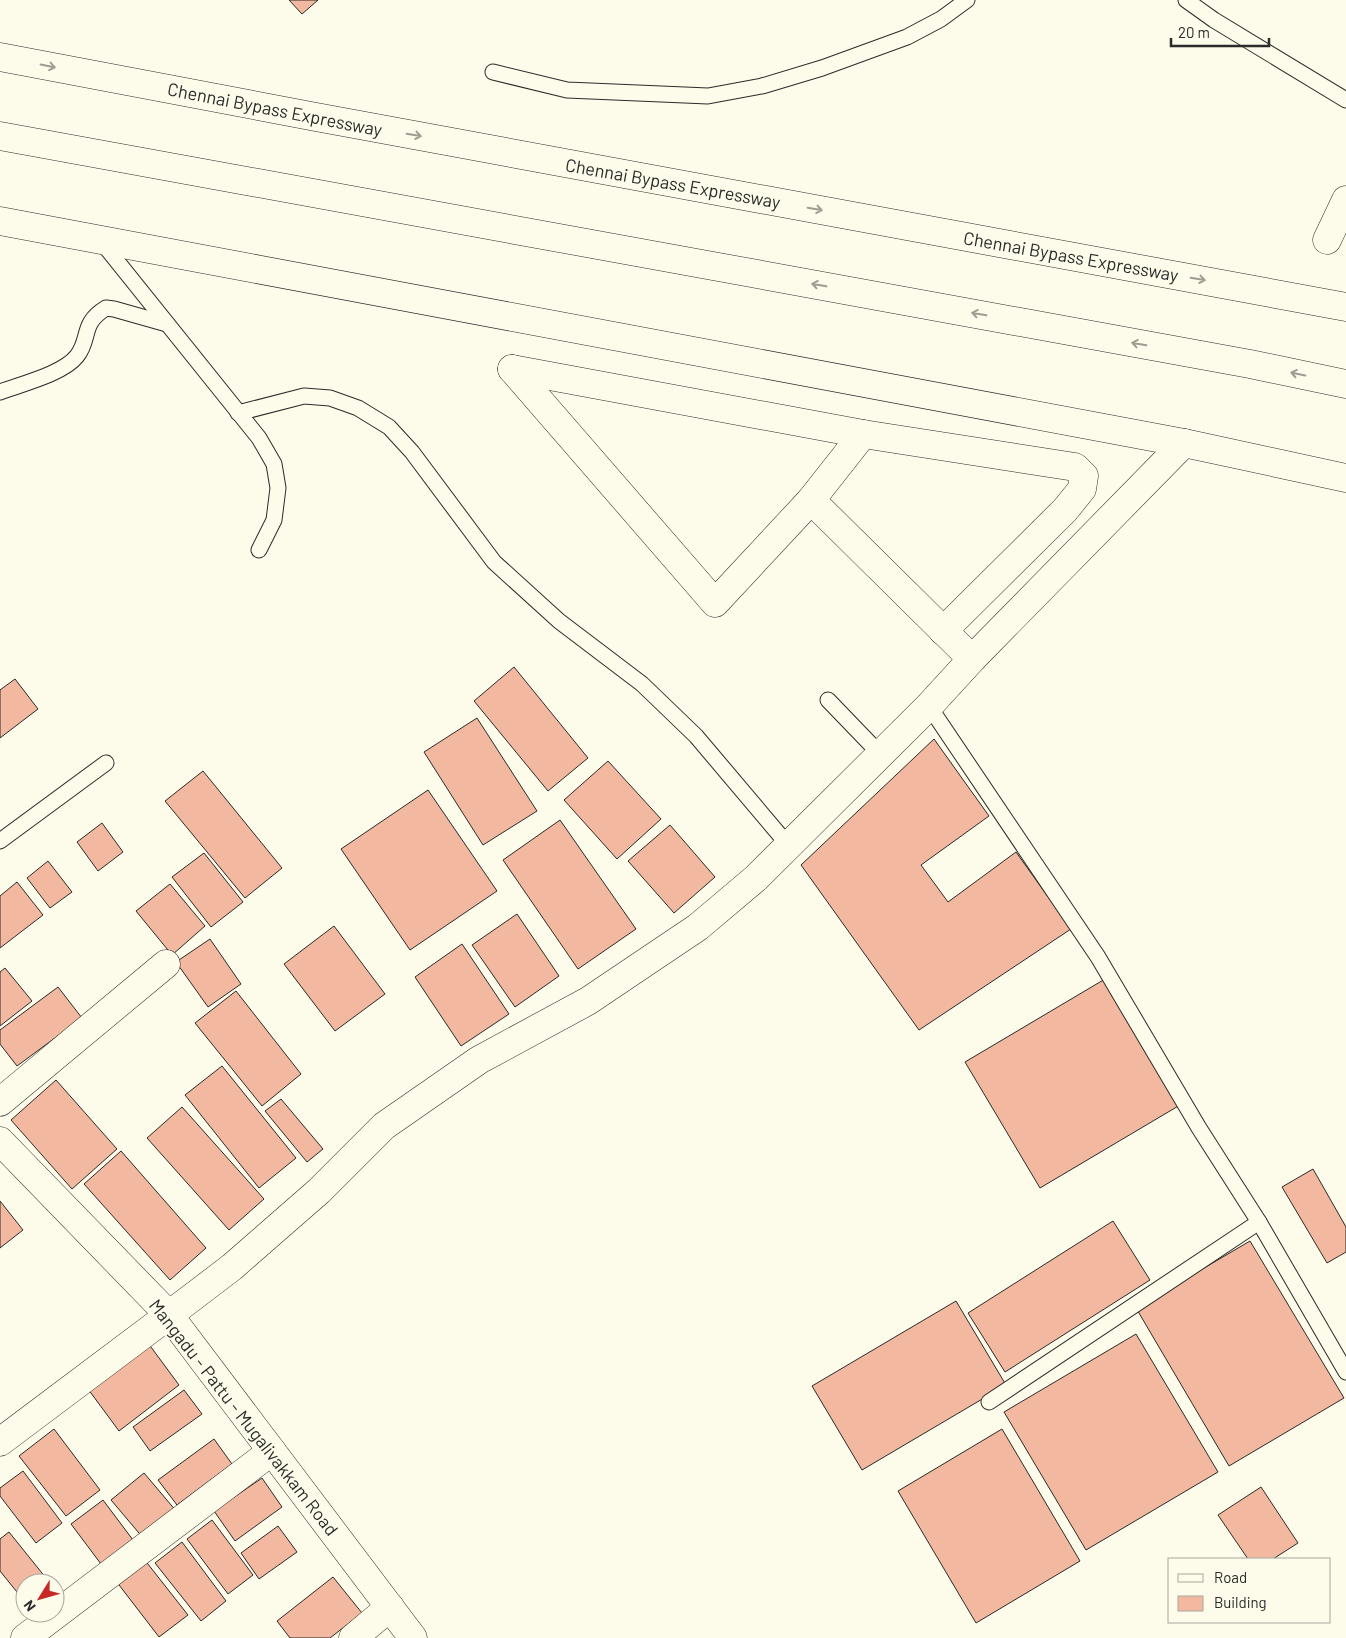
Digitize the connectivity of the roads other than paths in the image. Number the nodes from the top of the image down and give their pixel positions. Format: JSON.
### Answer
{"nodes":[{"id":1,"x":968,"y":0,"type":"edge"},
{"id":2,"x":1186,"y":0,"type":"edge"},
{"id":3,"x":1206,"y":5,"type":"edge"},
{"id":4,"x":0,"y":57,"type":"edge"},
{"id":5,"x":493,"y":72,"type":"dead end"},
{"id":6,"x":1346,"y":100,"type":"edge"},
{"id":7,"x":0,"y":136,"type":"edge"},
{"id":8,"x":1346,"y":200,"type":"edge"},
{"id":9,"x":0,"y":220,"type":"edge"},
{"id":10,"x":99,"y":239,"type":"junction"},
{"id":11,"x":1327,"y":240,"type":"dead end"},
{"id":12,"x":1346,"y":307,"type":"edge"},
{"id":13,"x":167,"y":324,"type":"junction"},
{"id":14,"x":1346,"y":384,"type":"edge"},
{"id":15,"x":0,"y":392,"type":"edge"},
{"id":16,"x":238,"y":413,"type":"junction"},
{"id":17,"x":863,"y":434,"type":"junction"},
{"id":18,"x":1184,"y":443,"type":"junction"},
{"id":19,"x":1346,"y":478,"type":"edge"},
{"id":20,"x":811,"y":500,"type":"junction"},
{"id":21,"x":259,"y":550,"type":"dead end"},
{"id":22,"x":943,"y":631,"type":"junction"},
{"id":23,"x":972,"y":659,"type":"junction"},
{"id":24,"x":828,"y":700,"type":"dead end"},
{"id":25,"x":929,"y":706,"type":"junction"},
{"id":26,"x":881,"y":755,"type":"junction"},
{"id":27,"x":106,"y":763,"type":"dead end"},
{"id":28,"x":0,"y":841,"type":"edge"},
{"id":29,"x":789,"y":846,"type":"junction"},
{"id":30,"x":166,"y":964,"type":"dead end"},
{"id":31,"x":0,"y":1102,"type":"edge"},
{"id":32,"x":0,"y":1140,"type":"edge"},
{"id":33,"x":1259,"y":1222,"type":"junction"},
{"id":34,"x":169,"y":1315,"type":"junction"},
{"id":35,"x":1346,"y":1372,"type":"edge"},
{"id":36,"x":989,"y":1402,"type":"dead end"},
{"id":37,"x":0,"y":1442,"type":"edge"},
{"id":38,"x":272,"y":1451,"type":"junction"},
{"id":39,"x":390,"y":1607,"type":"junction"},
{"id":40,"x":25,"y":1638,"type":"edge"},
{"id":41,"x":353,"y":1638,"type":"edge"},
{"id":42,"x":413,"y":1638,"type":"edge"}],
"edges":[{"from":1,"to":5,"type":"lane"},
{"from":2,"to":3,"type":"lane"},
{"from":3,"to":6,"type":"lane"},
{"from":4,"to":12,"type":"main road","name":"Chennai Bypass Expressway","one_way":true},
{"from":14,"to":7,"type":"main road","one_way":true},
{"from":8,"to":11,"type":"main road"},
{"from":9,"to":10,"type":"main road"},
{"from":10,"to":13,"type":"lane"},
{"from":10,"to":18,"type":"main road"},
{"from":13,"to":15,"type":"lane"},
{"from":13,"to":16,"type":"lane"},
{"from":16,"to":21,"type":"lane"},
{"from":16,"to":29,"type":"lane"},
{"from":17,"to":20,"type":"main road"},
{"from":17,"to":20,"type":"main road"},
{"from":17,"to":22,"type":"main road"},
{"from":18,"to":19,"type":"main road"},
{"from":18,"to":23,"type":"main road"},
{"from":20,"to":22,"type":"main road"},
{"from":22,"to":23,"type":"main road"},
{"from":23,"to":25,"type":"main road"},
{"from":24,"to":26,"type":"lane"},
{"from":25,"to":26,"type":"main road"},
{"from":25,"to":33,"type":"lane"},
{"from":26,"to":29,"type":"main road"},
{"from":27,"to":28,"type":"lane"},
{"from":29,"to":34,"type":"main road"},
{"from":30,"to":31,"type":"main road"},
{"from":32,"to":34,"type":"main road","name":"Mangadu - Pattu - Mugalivakkam Road"},
{"from":33,"to":35,"type":"lane"},
{"from":33,"to":36,"type":"lane"},
{"from":34,"to":37,"type":"main road"},
{"from":34,"to":38,"type":"main road","name":"Mangadu - Pattu - Mugalivakkam Road"},
{"from":38,"to":39,"type":"main road","name":"Mangadu - Pattu - Mugalivakkam Road"},
{"from":38,"to":40,"type":"main road"},
{"from":39,"to":41,"type":"main road"},
{"from":39,"to":42,"type":"main road","name":"Mangadu - Pattu - Mugalivakkam Road"}]}
